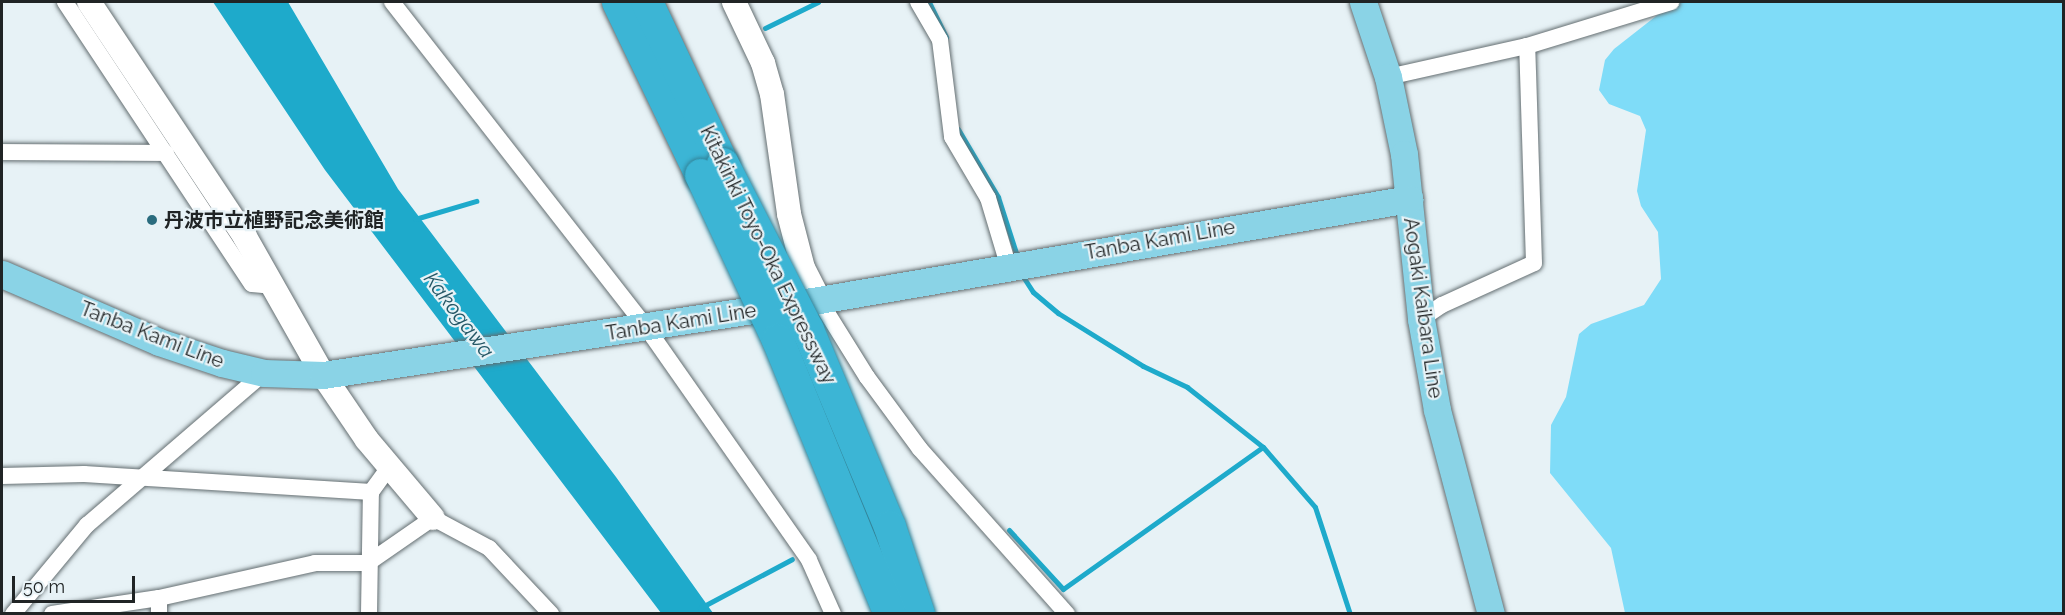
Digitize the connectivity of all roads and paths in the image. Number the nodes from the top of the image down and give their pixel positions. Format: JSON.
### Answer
{"nodes":[{"id":1,"x":65,"y":2,"type":"edge"},
{"id":2,"x":89,"y":2,"type":"edge"},
{"id":3,"x":392,"y":2,"type":"edge"},
{"id":4,"x":618,"y":2,"type":"edge"},
{"id":5,"x":647,"y":2,"type":"edge"},
{"id":6,"x":734,"y":2,"type":"edge"},
{"id":7,"x":918,"y":2,"type":"edge"},
{"id":8,"x":1363,"y":2,"type":"edge"},
{"id":9,"x":1671,"y":2,"type":"edge"},
{"id":10,"x":1527,"y":46,"type":"junction"},
{"id":11,"x":1388,"y":77,"type":"junction"},
{"id":12,"x":2,"y":152,"type":"edge"},
{"id":13,"x":166,"y":153,"type":"junction"},
{"id":14,"x":712,"y":170,"type":"junction"},
{"id":15,"x":1409,"y":199,"type":"junction"},
{"id":16,"x":1009,"y":267,"type":"junction"},
{"id":17,"x":2,"y":274,"type":"edge"},
{"id":18,"x":274,"y":286,"type":"junction"},
{"id":19,"x":819,"y":300,"type":"junction"},
{"id":20,"x":1421,"y":319,"type":"junction"},
{"id":21,"x":638,"y":329,"type":"junction"},
{"id":22,"x":264,"y":373,"type":"junction"},
{"id":23,"x":323,"y":375,"type":"junction"},
{"id":24,"x":390,"y":466,"type":"junction"},
{"id":25,"x":2,"y":476,"type":"edge"},
{"id":26,"x":141,"y":477,"type":"junction"},
{"id":27,"x":371,"y":492,"type":"junction"},
{"id":28,"x":433,"y":518,"type":"junction"},
{"id":29,"x":368,"y":563,"type":"junction"},
{"id":30,"x":159,"y":606,"type":"edge"},
{"id":31,"x":13,"y":614,"type":"edge"},
{"id":32,"x":52,"y":614,"type":"edge"},
{"id":33,"x":369,"y":614,"type":"edge"},
{"id":34,"x":551,"y":614,"type":"edge"},
{"id":35,"x":833,"y":614,"type":"edge"},
{"id":36,"x":890,"y":614,"type":"edge"},
{"id":37,"x":919,"y":614,"type":"edge"},
{"id":38,"x":1066,"y":614,"type":"edge"},
{"id":39,"x":1491,"y":614,"type":"edge"}],
"edges":[{"from":1,"to":13,"type":"street"},
{"from":2,"to":18,"type":"street"},
{"from":3,"to":21,"type":"street"},
{"from":4,"to":14,"type":"highway","name":"Kitakinki Toyo-Oka Expressway"},
{"from":5,"to":14,"type":"highway","name":"Kitakinki Toyo-Oka Expressway"},
{"from":6,"to":19,"type":"street"},
{"from":7,"to":16,"type":"street"},
{"from":8,"to":11,"type":"main road","name":"Aogaki Kaibara Line"},
{"from":9,"to":10,"type":"street"},
{"from":10,"to":11,"type":"street"},
{"from":10,"to":20,"type":"street"},
{"from":11,"to":15,"type":"main road","name":"Aogaki Kaibara Line"},
{"from":12,"to":13,"type":"street"},
{"from":13,"to":18,"type":"street"},
{"from":14,"to":36,"type":"highway","name":"Kitakinki Toyo-Oka Expressway","bridge":true},
{"from":14,"to":37,"type":"highway","name":"Kitakinki Toyo-Oka Expressway","bridge":true},
{"from":15,"to":16,"type":"main road","name":"Tanba Kami Line"},
{"from":15,"to":20,"type":"main road","name":"Aogaki Kaibara Line"},
{"from":16,"to":19,"type":"main road","name":"Tanba Kami Line"},
{"from":17,"to":22,"type":"main road","name":"Tanba Kami Line"},
{"from":18,"to":23,"type":"street"},
{"from":19,"to":21,"type":"main road","name":"Tanba Kami Line"},
{"from":19,"to":38,"type":"street"},
{"from":20,"to":39,"type":"main road","name":"Aogaki Kaibara Line"},
{"from":21,"to":23,"type":"main road","name":"Tanba Kami Line"},
{"from":21,"to":35,"type":"street"},
{"from":22,"to":23,"type":"main road","name":"Tanba Kami Line"},
{"from":22,"to":26,"type":"street"},
{"from":23,"to":24,"type":"street"},
{"from":24,"to":27,"type":"street"},
{"from":24,"to":28,"type":"street"},
{"from":25,"to":26,"type":"street"},
{"from":26,"to":27,"type":"street"},
{"from":26,"to":31,"type":"street"},
{"from":27,"to":29,"type":"street"},
{"from":28,"to":29,"type":"street"},
{"from":28,"to":34,"type":"street"},
{"from":29,"to":30,"type":"street"},
{"from":29,"to":33,"type":"street"},
{"from":30,"to":32,"type":"street"}]}
